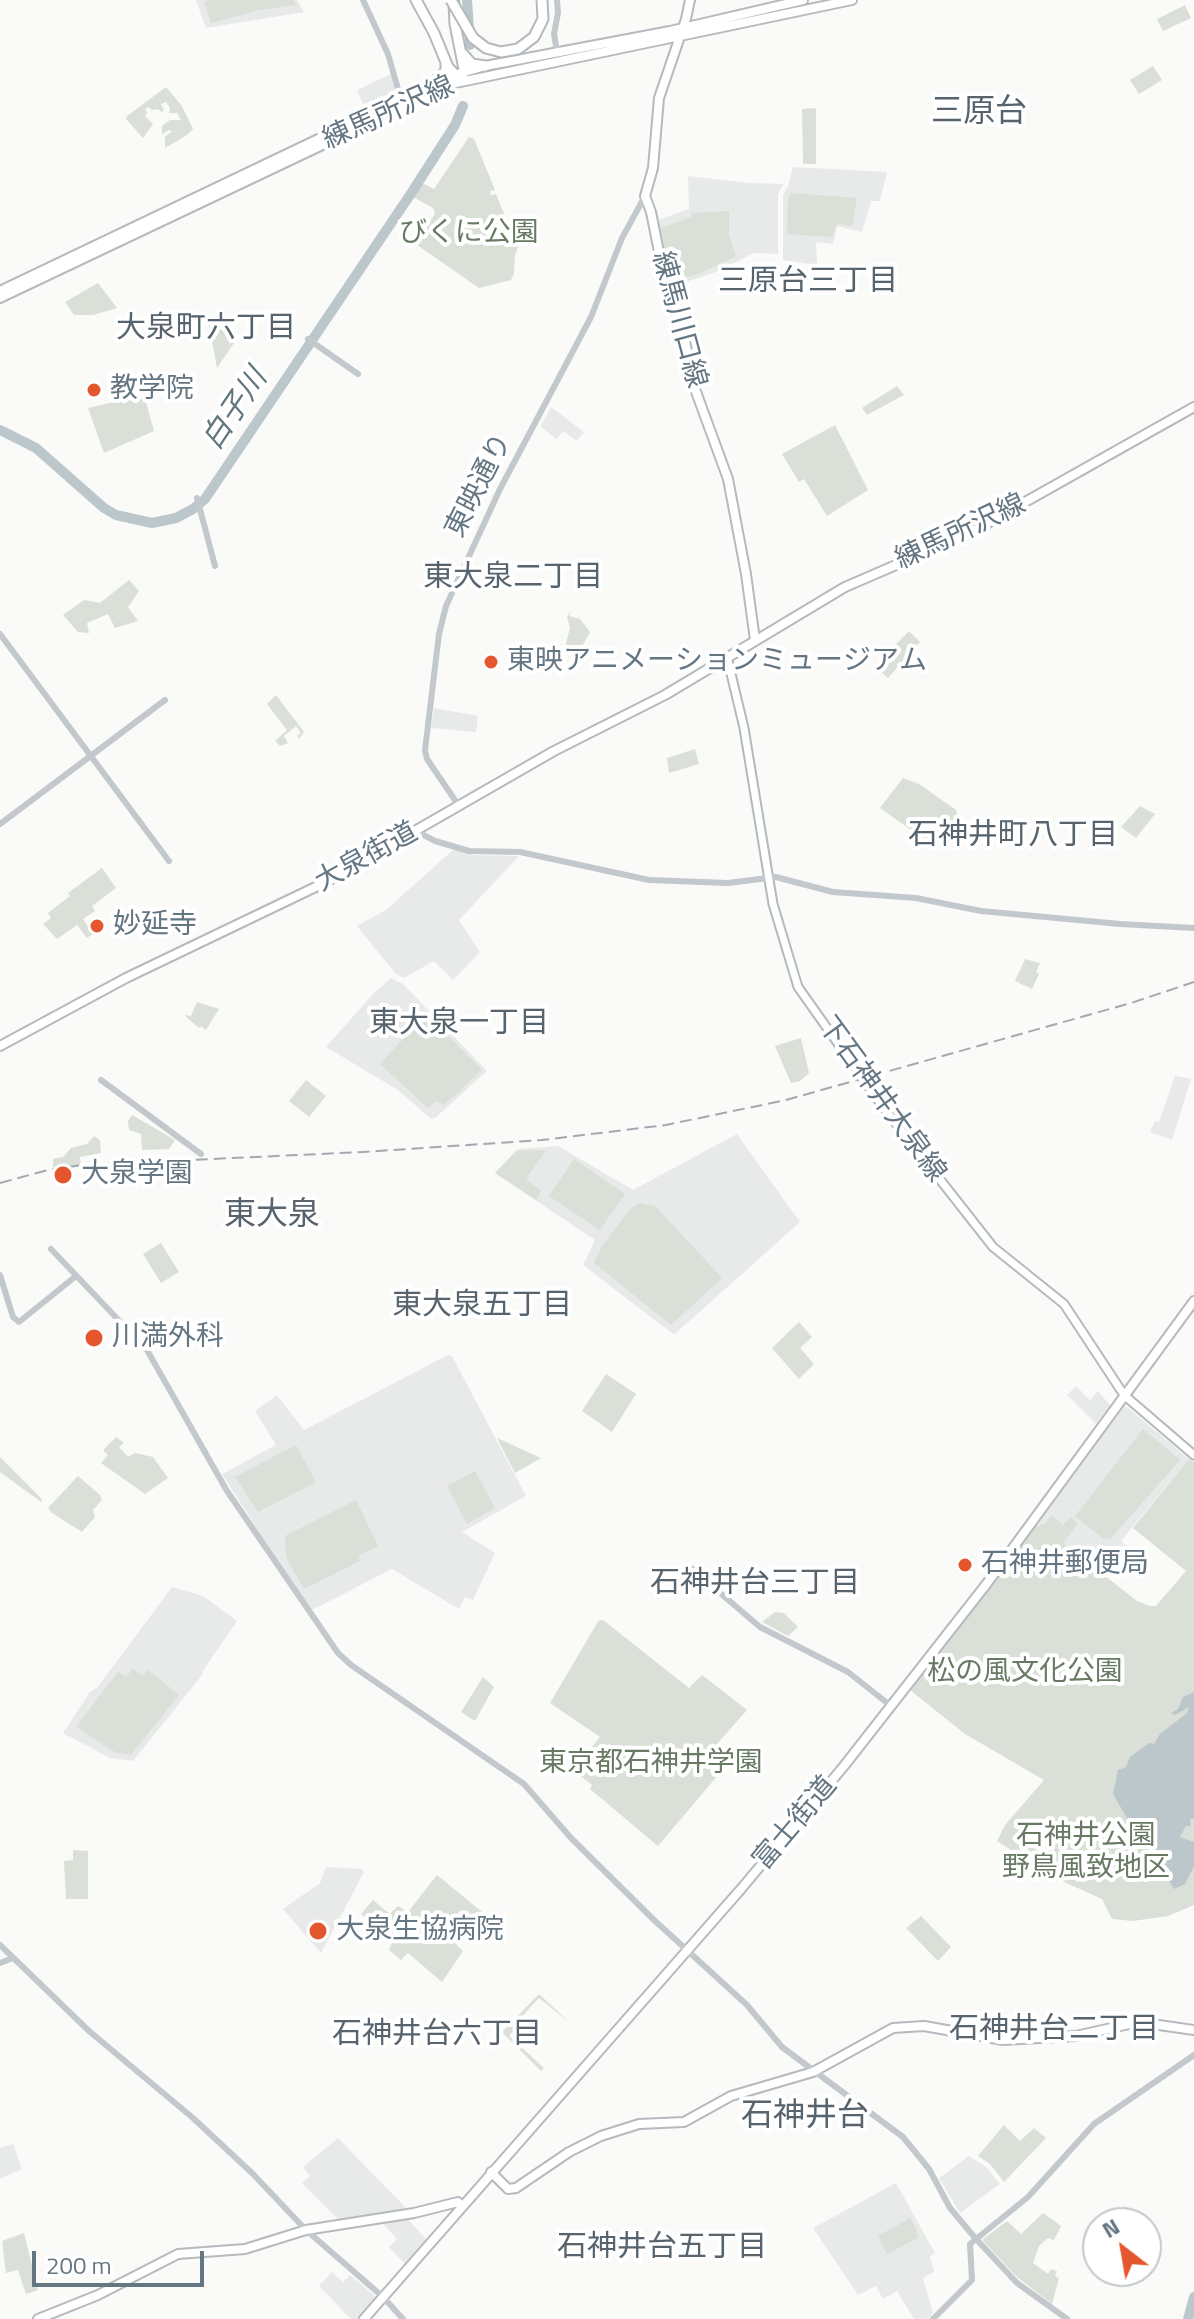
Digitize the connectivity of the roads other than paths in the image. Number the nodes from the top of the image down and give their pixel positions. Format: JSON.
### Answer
{"nodes":[{"id":1,"x":363,"y":0,"type":"edge"},
{"id":2,"x":452,"y":0,"type":"edge"},
{"id":3,"x":542,"y":0,"type":"edge"},
{"id":4,"x":557,"y":0,"type":"edge"},
{"id":5,"x":690,"y":0,"type":"edge"},
{"id":6,"x":803,"y":0,"type":"edge"},
{"id":7,"x":852,"y":0,"type":"edge"},
{"id":8,"x":416,"y":1,"type":"edge"},
{"id":9,"x":682,"y":31,"type":"junction"},
{"id":10,"x":557,"y":52,"type":"junction"},
{"id":11,"x":463,"y":54,"type":"junction"},
{"id":12,"x":446,"y":63,"type":"junction"},
{"id":13,"x":485,"y":66,"type":"junction"},
{"id":14,"x":459,"y":76,"type":"junction"},
{"id":15,"x":435,"y":81,"type":"junction"},
{"id":16,"x":402,"y":102,"type":"junction"},
{"id":17,"x":645,"y":196,"type":"junction"},
{"id":18,"x":0,"y":291,"type":"edge"},
{"id":19,"x":0,"y":298,"type":"edge"},
{"id":20,"x":308,"y":339,"type":"dead end"},
{"id":21,"x":358,"y":374,"type":"dead end"},
{"id":22,"x":1194,"y":407,"type":"edge"},
{"id":23,"x":197,"y":498,"type":"dead end"},
{"id":24,"x":215,"y":566,"type":"dead end"},
{"id":25,"x":0,"y":634,"type":"edge"},
{"id":26,"x":755,"y":640,"type":"junction"},
{"id":27,"x":727,"y":657,"type":"junction"},
{"id":28,"x":165,"y":700,"type":"dead end"},
{"id":29,"x":91,"y":756,"type":"junction"},
{"id":30,"x":459,"y":806,"type":"junction"},
{"id":31,"x":0,"y":824,"type":"edge"},
{"id":32,"x":416,"y":831,"type":"junction"},
{"id":33,"x":169,"y":861,"type":"dead end"},
{"id":34,"x":769,"y":878,"type":"junction"},
{"id":35,"x":1194,"y":928,"type":"edge"},
{"id":36,"x":1,"y":1044,"type":"edge"},
{"id":37,"x":101,"y":1080,"type":"dead end"},
{"id":38,"x":201,"y":1154,"type":"dead end"},
{"id":39,"x":51,"y":1249,"type":"dead end"},
{"id":40,"x":0,"y":1275,"type":"edge"},
{"id":41,"x":76,"y":1276,"type":"junction"},
{"id":42,"x":1194,"y":1301,"type":"edge"},
{"id":43,"x":1124,"y":1395,"type":"junction"},
{"id":44,"x":1194,"y":1455,"type":"edge"},
{"id":45,"x":691,"y":1568,"type":"dead end"},
{"id":46,"x":891,"y":1706,"type":"junction"},
{"id":47,"x":0,"y":1945,"type":"edge"},
{"id":48,"x":687,"y":1951,"type":"junction"},
{"id":49,"x":13,"y":1958,"type":"junction"},
{"id":50,"x":0,"y":1963,"type":"edge"},
{"id":51,"x":1194,"y":2030,"type":"edge"},
{"id":52,"x":1194,"y":2055,"type":"edge"},
{"id":53,"x":813,"y":2072,"type":"junction"},
{"id":54,"x":491,"y":2172,"type":"junction"},
{"id":55,"x":462,"y":2206,"type":"junction"},
{"id":56,"x":306,"y":2230,"type":"junction"},
{"id":57,"x":976,"y":2239,"type":"junction"},
{"id":58,"x":383,"y":2297,"type":"junction"},
{"id":59,"x":38,"y":2319,"type":"edge"},
{"id":60,"x":364,"y":2319,"type":"edge"},
{"id":61,"x":403,"y":2319,"type":"edge"},
{"id":62,"x":933,"y":2319,"type":"edge"},
{"id":63,"x":1067,"y":2319,"type":"edge"}],
"edges":[{"from":1,"to":16,"type":"street"},
{"from":2,"to":3,"type":"highway","bridge":true},
{"from":2,"to":11,"type":"highway"},
{"from":4,"to":10,"type":"street"},
{"from":5,"to":9,"type":"main road","name":"練馬川口線"},
{"from":6,"to":9,"type":"main road","name":"練馬所沢線"},
{"from":7,"to":9,"type":"main road","name":"練馬所沢線"},
{"from":8,"to":12,"type":"highway"},
{"from":9,"to":10,"type":"main road","name":"練馬所沢線"},
{"from":9,"to":14,"type":"main road","name":"練馬所沢線"},
{"from":9,"to":17,"type":"main road","name":"練馬川口線"},
{"from":10,"to":13,"type":"main road","name":"練馬所沢線"},
{"from":11,"to":13,"type":"highway"},
{"from":11,"to":14,"type":"highway"},
{"from":12,"to":14,"type":"highway"},
{"from":12,"to":15,"type":"highway"},
{"from":13,"to":14,"type":"main road","name":"練馬所沢線"},
{"from":14,"to":15,"type":"main road","name":"練馬所沢線"},
{"from":14,"to":16,"type":"main road","name":"練馬所沢線"},
{"from":15,"to":16,"type":"main road","name":"練馬所沢線"},
{"from":16,"to":18,"type":"main road","name":"練馬所沢線"},
{"from":16,"to":19,"type":"main road","name":"練馬所沢線"},
{"from":17,"to":26,"type":"main road","name":"練馬川口線"},
{"from":17,"to":30,"type":"street","name":"東映通り"},
{"from":20,"to":21,"type":"street"},
{"from":22,"to":26,"type":"main road","name":"練馬所沢線"},
{"from":23,"to":24,"type":"street"},
{"from":25,"to":29,"type":"street"},
{"from":26,"to":27,"type":"main road","name":"練馬所沢線"},
{"from":27,"to":30,"type":"main road","name":"大泉街道"},
{"from":27,"to":34,"type":"main road","name":"下石神井大泉線"},
{"from":28,"to":29,"type":"street"},
{"from":29,"to":31,"type":"street"},
{"from":29,"to":33,"type":"street"},
{"from":30,"to":32,"type":"main road","name":"大泉街道"},
{"from":32,"to":34,"type":"street"},
{"from":32,"to":36,"type":"main road","name":"大泉街道"},
{"from":34,"to":35,"type":"street"},
{"from":34,"to":43,"type":"main road","name":"下石神井大泉線"},
{"from":37,"to":38,"type":"street"},
{"from":39,"to":41,"type":"street"},
{"from":40,"to":41,"type":"street"},
{"from":41,"to":48,"type":"street"},
{"from":42,"to":43,"type":"main road","name":"富士街道"},
{"from":43,"to":44,"type":"main road","name":"下石神井大泉線"},
{"from":43,"to":46,"type":"main road","name":"富士街道"},
{"from":45,"to":46,"type":"street"},
{"from":46,"to":48,"type":"main road","name":"富士街道"},
{"from":47,"to":49,"type":"street"},
{"from":48,"to":53,"type":"street"},
{"from":48,"to":54,"type":"main road","name":"富士街道"},
{"from":49,"to":50,"type":"street"},
{"from":49,"to":56,"type":"street"},
{"from":51,"to":53,"type":"main road"},
{"from":52,"to":57,"type":"street"},
{"from":53,"to":54,"type":"main road"},
{"from":53,"to":57,"type":"street"},
{"from":54,"to":55,"type":"main road","name":"富士街道"},
{"from":55,"to":56,"type":"main road"},
{"from":55,"to":58,"type":"main road","name":"富士街道"},
{"from":56,"to":58,"type":"street"},
{"from":56,"to":59,"type":"main road"},
{"from":57,"to":62,"type":"street"},
{"from":57,"to":63,"type":"street"},
{"from":58,"to":60,"type":"main road","name":"富士街道"},
{"from":58,"to":61,"type":"street"}]}
